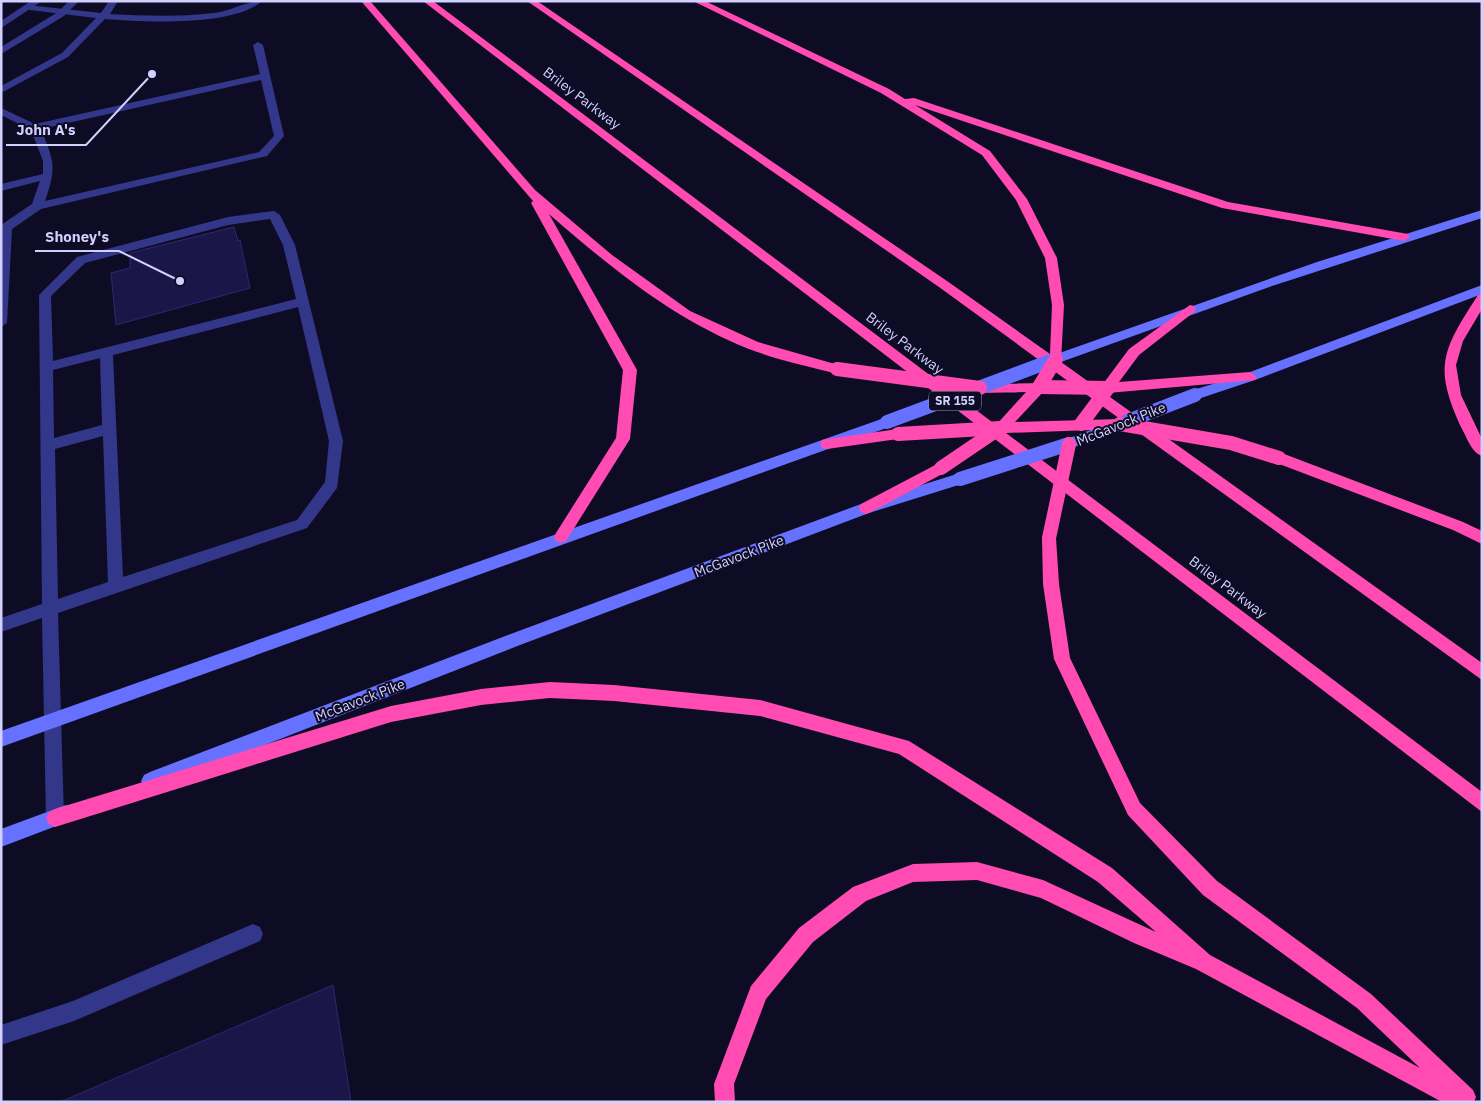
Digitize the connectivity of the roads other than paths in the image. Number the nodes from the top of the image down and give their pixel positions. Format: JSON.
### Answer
{"nodes":[{"id":1,"x":75,"y":1,"type":"edge"},
{"id":2,"x":114,"y":1,"type":"edge"},
{"id":3,"x":258,"y":1,"type":"edge"},
{"id":4,"x":365,"y":1,"type":"edge"},
{"id":5,"x":427,"y":1,"type":"edge"},
{"id":6,"x":531,"y":1,"type":"edge"},
{"id":7,"x":697,"y":1,"type":"edge"},
{"id":8,"x":34,"y":4,"type":"edge"},
{"id":9,"x":60,"y":14,"type":"junction"},
{"id":10,"x":104,"y":15,"type":"junction"},
{"id":11,"x":1,"y":25,"type":"edge"},
{"id":12,"x":258,"y":45,"type":"dead end"},
{"id":13,"x":1,"y":51,"type":"edge"},
{"id":14,"x":265,"y":76,"type":"junction"},
{"id":15,"x":1,"y":90,"type":"edge"},
{"id":16,"x":885,"y":91,"type":"junction"},
{"id":17,"x":1,"y":111,"type":"edge"},
{"id":18,"x":34,"y":127,"type":"junction"},
{"id":19,"x":48,"y":176,"type":"junction"},
{"id":20,"x":1,"y":188,"type":"edge"},
{"id":21,"x":531,"y":193,"type":"junction"},
{"id":22,"x":37,"y":206,"type":"junction"},
{"id":23,"x":1482,"y":214,"type":"edge"},
{"id":24,"x":1404,"y":237,"type":"junction"},
{"id":25,"x":1482,"y":289,"type":"edge"},
{"id":26,"x":1482,"y":298,"type":"edge"},
{"id":27,"x":303,"y":301,"type":"junction"},
{"id":28,"x":1190,"y":309,"type":"junction"},
{"id":29,"x":1,"y":323,"type":"edge"},
{"id":30,"x":106,"y":352,"type":"junction"},
{"id":31,"x":1056,"y":359,"type":"junction"},
{"id":32,"x":47,"y":367,"type":"junction"},
{"id":33,"x":1250,"y":376,"type":"junction"},
{"id":34,"x":1039,"y":387,"type":"junction"},
{"id":35,"x":980,"y":388,"type":"junction"},
{"id":36,"x":1108,"y":388,"type":"junction"},
{"id":37,"x":1081,"y":424,"type":"junction"},
{"id":38,"x":1120,"y":424,"type":"junction"},
{"id":39,"x":1001,"y":428,"type":"junction"},
{"id":40,"x":109,"y":429,"type":"junction"},
{"id":41,"x":827,"y":444,"type":"junction"},
{"id":42,"x":1069,"y":444,"type":"junction"},
{"id":43,"x":49,"y":445,"type":"junction"},
{"id":44,"x":1482,"y":451,"type":"edge"},
{"id":45,"x":866,"y":508,"type":"junction"},
{"id":46,"x":561,"y":538,"type":"junction"},
{"id":47,"x":1482,"y":538,"type":"edge"},
{"id":48,"x":116,"y":586,"type":"junction"},
{"id":49,"x":52,"y":608,"type":"junction"},
{"id":50,"x":1,"y":626,"type":"edge"},
{"id":51,"x":1482,"y":673,"type":"edge"},
{"id":52,"x":52,"y":721,"type":"junction"},
{"id":53,"x":1,"y":739,"type":"edge"},
{"id":54,"x":1482,"y":803,"type":"edge"},
{"id":55,"x":55,"y":818,"type":"junction"},
{"id":56,"x":1,"y":838,"type":"edge"},
{"id":57,"x":253,"y":934,"type":"dead end"},
{"id":58,"x":1203,"y":962,"type":"junction"},
{"id":59,"x":1,"y":1035,"type":"edge"},
{"id":60,"x":725,"y":1102,"type":"edge"},
{"id":61,"x":1463,"y":1102,"type":"edge"},
{"id":62,"x":1470,"y":1102,"type":"edge"}],
"edges":[{"from":1,"to":9,"type":"street"},
{"from":2,"to":10,"type":"street"},
{"from":3,"to":10,"type":"street"},
{"from":4,"to":21,"type":"highway"},
{"from":5,"to":54,"type":"highway","name":"Briley Parkway","number":"SR 155"},
{"from":6,"to":51,"type":"highway"},
{"from":7,"to":16,"type":"highway"},
{"from":8,"to":9,"type":"street"},
{"from":8,"to":11,"type":"street"},
{"from":9,"to":10,"type":"street"},
{"from":9,"to":13,"type":"street"},
{"from":10,"to":15,"type":"street"},
{"from":12,"to":14,"type":"street"},
{"from":14,"to":18,"type":"street"},
{"from":14,"to":22,"type":"street"},
{"from":16,"to":24,"type":"highway"},
{"from":16,"to":31,"type":"highway"},
{"from":17,"to":18,"type":"street"},
{"from":18,"to":19,"type":"street"},
{"from":19,"to":20,"type":"street"},
{"from":19,"to":22,"type":"street"},
{"from":21,"to":35,"type":"highway","bridge":true},
{"from":21,"to":46,"type":"highway"},
{"from":22,"to":29,"type":"street"},
{"from":23,"to":24,"type":"street"},
{"from":24,"to":28,"type":"street"},
{"from":25,"to":33,"type":"street","name":"McGavock Pike"},
{"from":26,"to":44,"type":"highway"},
{"from":27,"to":30,"type":"street"},
{"from":27,"to":32,"type":"street"},
{"from":27,"to":48,"type":"street"},
{"from":28,"to":31,"type":"street"},
{"from":28,"to":36,"type":"highway"},
{"from":30,"to":32,"type":"street"},
{"from":30,"to":40,"type":"street"},
{"from":31,"to":34,"type":"highway","bridge":true},
{"from":31,"to":35,"type":"street","bridge":true},
{"from":32,"to":43,"type":"street"},
{"from":33,"to":36,"type":"highway"},
{"from":33,"to":38,"type":"street","name":"McGavock Pike","bridge":true},
{"from":34,"to":35,"type":"highway","bridge":true},
{"from":34,"to":36,"type":"highway","bridge":true},
{"from":34,"to":39,"type":"highway"},
{"from":35,"to":41,"type":"street","bridge":true},
{"from":36,"to":37,"type":"highway","bridge":true},
{"from":37,"to":38,"type":"highway"},
{"from":37,"to":39,"type":"highway"},
{"from":37,"to":42,"type":"highway"},
{"from":38,"to":42,"type":"street","name":"McGavock Pike"},
{"from":38,"to":47,"type":"highway","bridge":true},
{"from":39,"to":41,"type":"highway","bridge":true},
{"from":39,"to":45,"type":"highway","bridge":true},
{"from":40,"to":43,"type":"street"},
{"from":40,"to":48,"type":"street"},
{"from":41,"to":46,"type":"street"},
{"from":42,"to":45,"type":"street","name":"McGavock Pike","bridge":true},
{"from":42,"to":62,"type":"highway","bridge":true},
{"from":43,"to":49,"type":"street"},
{"from":45,"to":55,"type":"street","name":"McGavock Pike"},
{"from":46,"to":52,"type":"street"},
{"from":48,"to":49,"type":"street"},
{"from":49,"to":50,"type":"street"},
{"from":49,"to":52,"type":"street"},
{"from":52,"to":53,"type":"street"},
{"from":52,"to":55,"type":"street"},
{"from":55,"to":56,"type":"street","name":"McGavock Pike"},
{"from":55,"to":58,"type":"highway"},
{"from":57,"to":59,"type":"street"},
{"from":58,"to":60,"type":"highway"},
{"from":58,"to":61,"type":"highway"}]}
